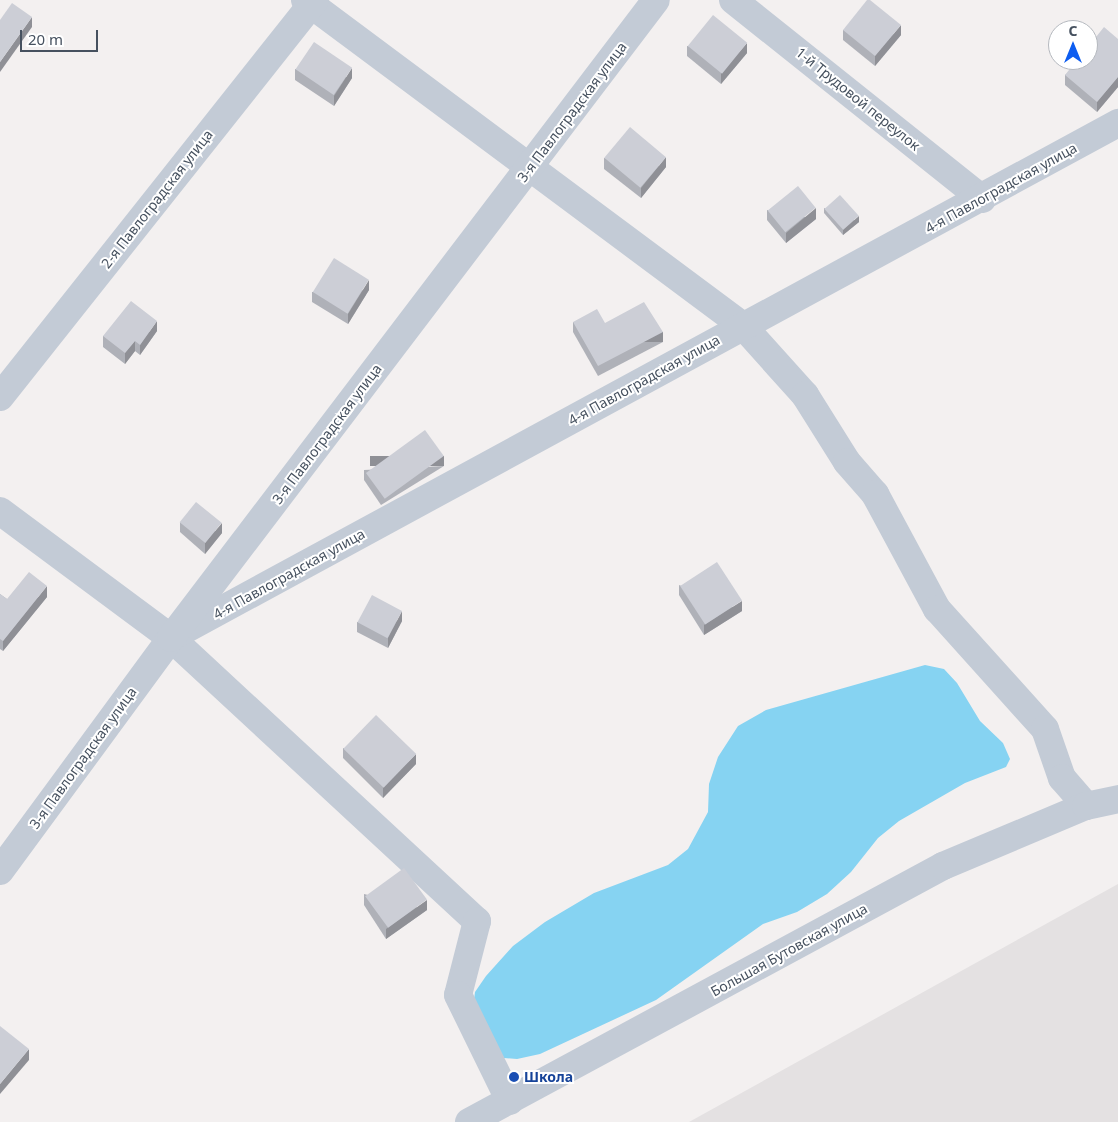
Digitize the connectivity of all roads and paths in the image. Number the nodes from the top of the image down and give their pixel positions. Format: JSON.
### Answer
{"nodes":[{"id":1,"x":656,"y":0,"type":"edge"},
{"id":2,"x":734,"y":0,"type":"edge"},
{"id":3,"x":310,"y":2,"type":"edge"},
{"id":4,"x":1118,"y":123,"type":"edge"},
{"id":5,"x":532,"y":166,"type":"junction"},
{"id":6,"x":982,"y":199,"type":"junction"},
{"id":7,"x":743,"y":326,"type":"junction"},
{"id":8,"x":0,"y":397,"type":"edge"},
{"id":9,"x":0,"y":510,"type":"edge"},
{"id":10,"x":171,"y":638,"type":"junction"},
{"id":11,"x":1118,"y":799,"type":"edge"},
{"id":12,"x":1086,"y":806,"type":"junction"},
{"id":13,"x":0,"y":871,"type":"edge"},
{"id":14,"x":510,"y":1101,"type":"junction"},
{"id":15,"x":469,"y":1122,"type":"edge"}],
"edges":[{"from":1,"to":5,"type":"street","name":"3-я Павлоградская улица"},
{"from":2,"to":6,"type":"street","name":"1-й Трудовой переулок"},
{"from":3,"to":5,"type":"street"},
{"from":3,"to":8,"type":"street","name":"2-я Павлоградская улица"},
{"from":4,"to":6,"type":"street","name":"4-я Павлоградская улица"},
{"from":5,"to":7,"type":"street"},
{"from":5,"to":10,"type":"street","name":"3-я Павлоградская улица"},
{"from":6,"to":7,"type":"street","name":"4-я Павлоградская улица"},
{"from":7,"to":10,"type":"street","name":"4-я Павлоградская улица"},
{"from":7,"to":12,"type":"street"},
{"from":9,"to":10,"type":"street"},
{"from":10,"to":13,"type":"street","name":"3-я Павлоградская улица"},
{"from":10,"to":14,"type":"street"},
{"from":11,"to":12,"type":"street","name":"Большая Бутовская улица"},
{"from":12,"to":14,"type":"street","name":"Большая Бутовская улица"},
{"from":14,"to":15,"type":"street","name":"Большая Бутовская улица"}]}
